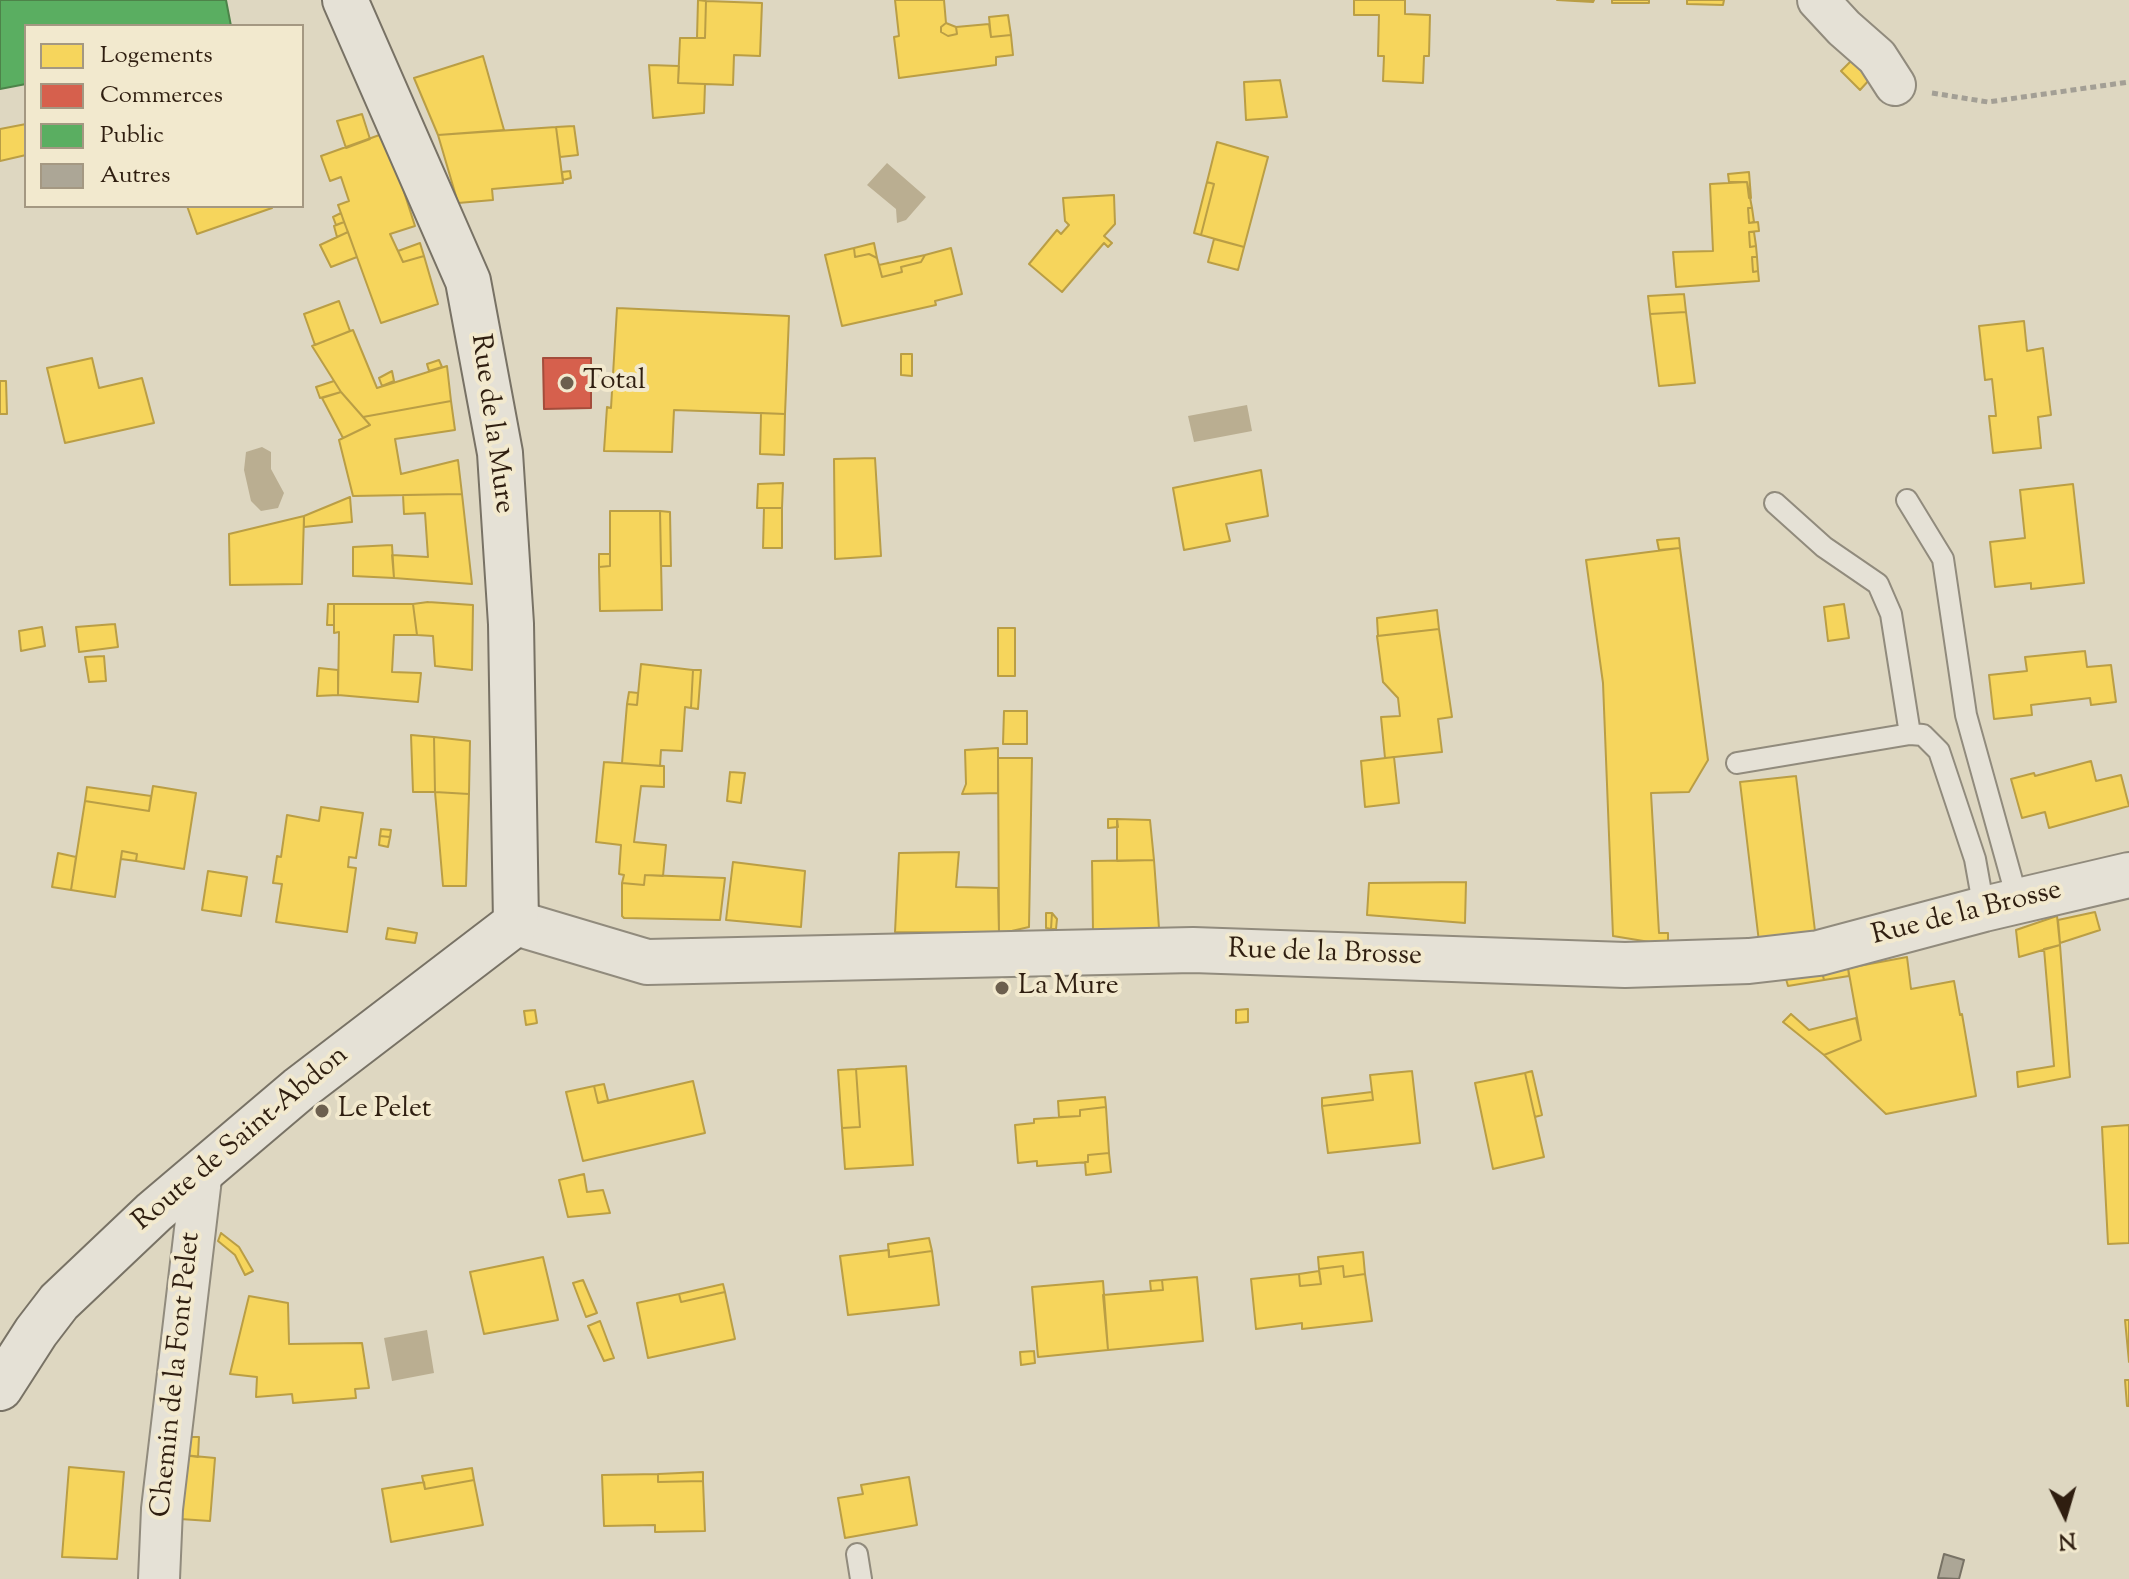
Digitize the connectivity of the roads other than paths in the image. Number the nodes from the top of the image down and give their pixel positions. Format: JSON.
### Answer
{"nodes":[{"id":1,"x":345,"y":0,"type":"edge"},
{"id":2,"x":1818,"y":0,"type":"edge"},
{"id":3,"x":1895,"y":85,"type":"road end"},
{"id":4,"x":1907,"y":500,"type":"dead end"},
{"id":5,"x":1775,"y":503,"type":"dead end"},
{"id":6,"x":1910,"y":734,"type":"junction"},
{"id":7,"x":1737,"y":763,"type":"dead end"},
{"id":8,"x":2129,"y":875,"type":"edge"},
{"id":9,"x":2001,"y":905,"type":"junction"},
{"id":10,"x":516,"y":923,"type":"junction"},
{"id":11,"x":202,"y":1170,"type":"junction"},
{"id":12,"x":0,"y":1388,"type":"edge"},
{"id":13,"x":857,"y":1554,"type":"dead end"},
{"id":14,"x":159,"y":1579,"type":"edge"},
{"id":15,"x":861,"y":1579,"type":"edge"}],
"edges":[{"from":1,"to":10,"type":"main road","name":"Rue de la Mure"},
{"from":2,"to":3,"type":"street"},
{"from":4,"to":9,"type":"lane"},
{"from":5,"to":6,"type":"lane"},
{"from":6,"to":7,"type":"lane"},
{"from":6,"to":9,"type":"lane"},
{"from":8,"to":9,"type":"main road","name":"Rue de la Brosse"},
{"from":9,"to":10,"type":"main road","name":"Rue de la Brosse"},
{"from":10,"to":11,"type":"main road","name":"Route de Saint-Abdon"},
{"from":11,"to":12,"type":"main road","name":"Route de Saint-Abdon"},
{"from":11,"to":14,"type":"street","name":"Chemin de la Font Pelet"},
{"from":13,"to":15,"type":"lane"}]}
